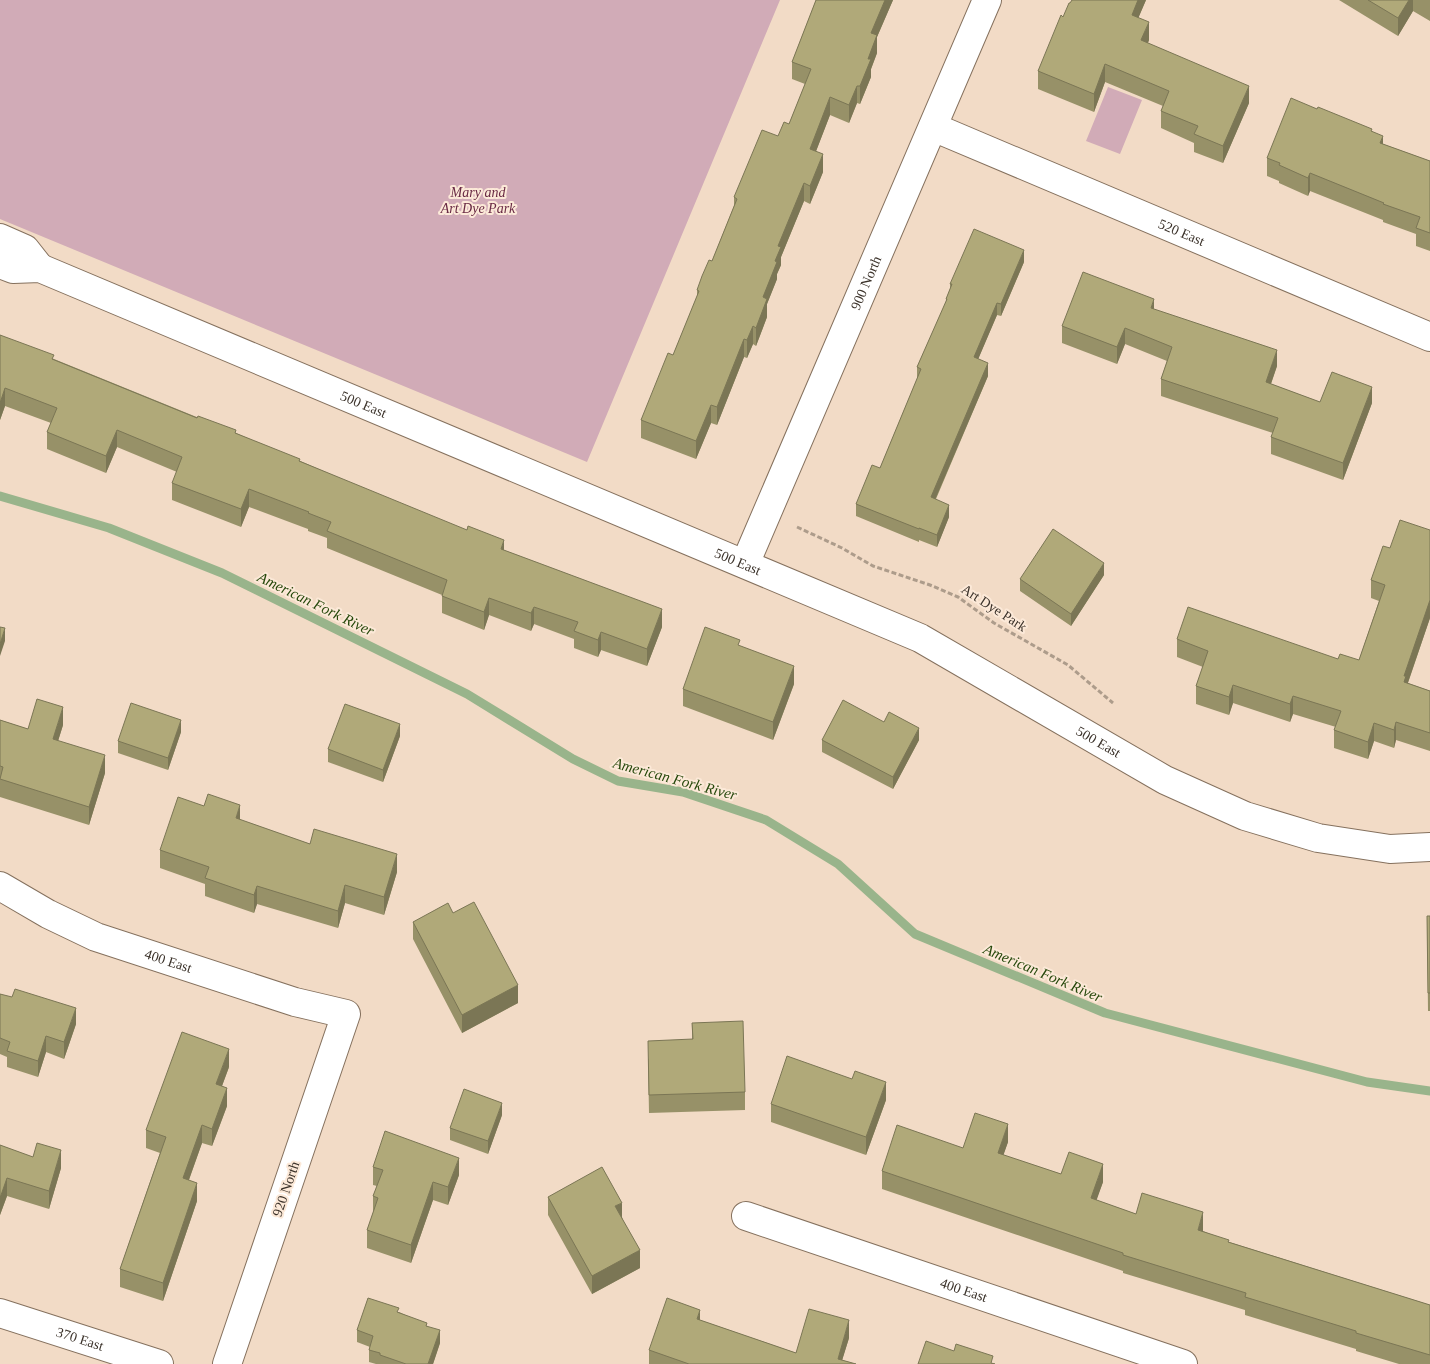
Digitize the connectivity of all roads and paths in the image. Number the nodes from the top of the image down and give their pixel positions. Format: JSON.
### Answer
{"nodes":[{"id":1,"x":987,"y":0,"type":"edge"},
{"id":2,"x":933,"y":127,"type":"junction"},
{"id":3,"x":0,"y":238,"type":"edge"},
{"id":4,"x":0,"y":264,"type":"edge"},
{"id":5,"x":40,"y":268,"type":"junction"},
{"id":6,"x":1430,"y":337,"type":"edge"},
{"id":7,"x":797,"y":527,"type":"dead end"},
{"id":8,"x":745,"y":564,"type":"junction"},
{"id":9,"x":1113,"y":703,"type":"dead end"},
{"id":10,"x":1430,"y":847,"type":"edge"},
{"id":11,"x":0,"y":886,"type":"edge"},
{"id":12,"x":346,"y":1014,"type":"joint"},
{"id":13,"x":746,"y":1216,"type":"dead end"},
{"id":14,"x":0,"y":1313,"type":"edge"},
{"id":15,"x":1116,"y":1353,"type":"edge"},
{"id":16,"x":159,"y":1364,"type":"edge"},
{"id":17,"x":227,"y":1364,"type":"edge"},
{"id":18,"x":1183,"y":1364,"type":"edge"}],
"edges":[{"from":1,"to":2,"type":"street","name":"900 North"},
{"from":2,"to":6,"type":"street","name":"520 East"},
{"from":2,"to":8,"type":"street","name":"900 North"},
{"from":3,"to":5,"type":"street","name":"500 East"},
{"from":4,"to":5,"type":"street","name":"500 East"},
{"from":5,"to":8,"type":"street","name":"500 East"},
{"from":7,"to":9,"type":"path","name":"Art Dye Park"},
{"from":8,"to":10,"type":"street","name":"500 East"},
{"from":11,"to":12,"type":"street","name":"400 East"},
{"from":12,"to":17,"type":"street","name":"920 North"},
{"from":13,"to":15,"type":"street","name":"400 East"},
{"from":14,"to":16,"type":"street","name":"370 East"},
{"from":15,"to":18,"type":"street","name":"400 East"}]}
